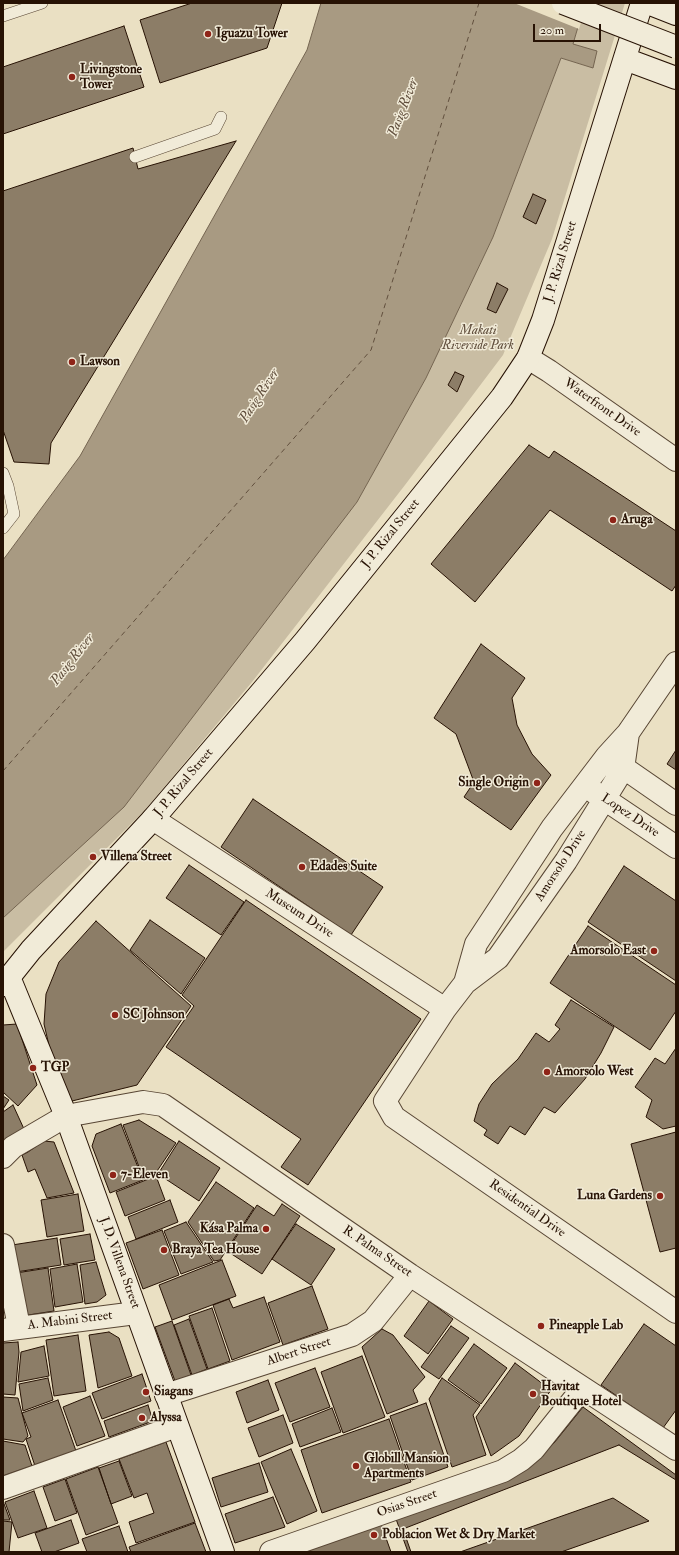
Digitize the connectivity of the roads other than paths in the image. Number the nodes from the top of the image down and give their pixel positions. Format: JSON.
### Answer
{"nodes":[{"id":1,"x":42,"y":3,"type":"edge"},
{"id":2,"x":563,"y":3,"type":"edge"},
{"id":3,"x":642,"y":3,"type":"edge"},
{"id":4,"x":648,"y":3,"type":"edge"},
{"id":5,"x":676,"y":14,"type":"edge"},
{"id":6,"x":3,"y":16,"type":"edge"},
{"id":7,"x":676,"y":48,"type":"edge"},
{"id":8,"x":625,"y":59,"type":"junction"},
{"id":9,"x":676,"y":78,"type":"edge"},
{"id":10,"x":221,"y":117,"type":"dead end"},
{"id":11,"x":135,"y":157,"type":"dead end"},
{"id":12,"x":528,"y":358,"type":"junction"},
{"id":13,"x":676,"y":460,"type":"edge"},
{"id":14,"x":3,"y":473,"type":"edge"},
{"id":15,"x":4,"y":526,"type":"edge"},
{"id":16,"x":676,"y":662,"type":"edge"},
{"id":17,"x":615,"y":762,"type":"junction"},
{"id":18,"x":584,"y":785,"type":"junction"},
{"id":19,"x":605,"y":800,"type":"junction"},
{"id":20,"x":676,"y":804,"type":"edge"},
{"id":21,"x":153,"y":819,"type":"junction"},
{"id":22,"x":676,"y":847,"type":"edge"},
{"id":23,"x":6,"y":981,"type":"edge"},
{"id":24,"x":465,"y":983,"type":"junction"},
{"id":25,"x":445,"y":1009,"type":"junction"},
{"id":26,"x":385,"y":1101,"type":"joint"},
{"id":27,"x":66,"y":1116,"type":"junction"},
{"id":28,"x":3,"y":1157,"type":"edge"},
{"id":29,"x":3,"y":1245,"type":"edge"},
{"id":30,"x":410,"y":1274,"type":"junction"},
{"id":31,"x":676,"y":1312,"type":"edge"},
{"id":32,"x":136,"y":1313,"type":"junction"},
{"id":33,"x":11,"y":1328,"type":"edge"},
{"id":34,"x":582,"y":1389,"type":"junction"},
{"id":35,"x":166,"y":1395,"type":"junction"},
{"id":36,"x":177,"y":1426,"type":"junction"},
{"id":37,"x":676,"y":1449,"type":"edge"},
{"id":38,"x":3,"y":1488,"type":"edge"},
{"id":39,"x":223,"y":1552,"type":"edge"},
{"id":40,"x":271,"y":1552,"type":"edge"}],
"edges":[{"from":1,"to":6,"type":"lane"},
{"from":2,"to":7,"type":"street","bridge":true},
{"from":3,"to":8,"type":"street","name":"J. P. Rizal Street"},
{"from":4,"to":5,"type":"street"},
{"from":8,"to":9,"type":"street"},
{"from":8,"to":12,"type":"street","name":"J. P. Rizal Street"},
{"from":10,"to":11,"type":"lane"},
{"from":12,"to":13,"type":"street","name":"Waterfront Drive"},
{"from":12,"to":21,"type":"street","name":"J. P. Rizal Street"},
{"from":14,"to":15,"type":"lane"},
{"from":16,"to":17,"type":"street","name":"Amorsolo Drive"},
{"from":17,"to":18,"type":"street","name":"Amorsolo Drive"},
{"from":17,"to":19,"type":"street","name":"Amorsolo Drive"},
{"from":17,"to":20,"type":"street"},
{"from":18,"to":19,"type":"street","name":"Lopez Drive"},
{"from":18,"to":24,"type":"street","name":"Amorsolo Drive"},
{"from":19,"to":22,"type":"street","name":"Lopez Drive"},
{"from":19,"to":24,"type":"street","name":"Amorsolo Drive"},
{"from":21,"to":23,"type":"street","name":"J. P. Rizal Street"},
{"from":21,"to":25,"type":"street","name":"Museum Drive"},
{"from":23,"to":27,"type":"street","name":"J. D. Villena Street"},
{"from":24,"to":25,"type":"street","name":"Amorsolo Drive"},
{"from":25,"to":26,"type":"street","name":"Amorsolo Drive"},
{"from":26,"to":31,"type":"street","name":"Residential Drive"},
{"from":27,"to":28,"type":"street"},
{"from":27,"to":30,"type":"street","name":"R. Palma Street"},
{"from":27,"to":32,"type":"street","name":"J. D. Villena Street"},
{"from":29,"to":33,"type":"street"},
{"from":30,"to":34,"type":"street","name":"R. Palma Street"},
{"from":30,"to":35,"type":"street","name":"Albert Street"},
{"from":32,"to":33,"type":"street","name":"A. Mabini Street"},
{"from":32,"to":35,"type":"street","name":"J. D. Villena Street"},
{"from":34,"to":37,"type":"street","name":"R. Palma Street"},
{"from":34,"to":40,"type":"street","name":"Osias Street"},
{"from":35,"to":36,"type":"street","name":"J. D. Villena Street"},
{"from":36,"to":38,"type":"street"},
{"from":36,"to":39,"type":"street","name":"J. D. Villena Street"}]}
